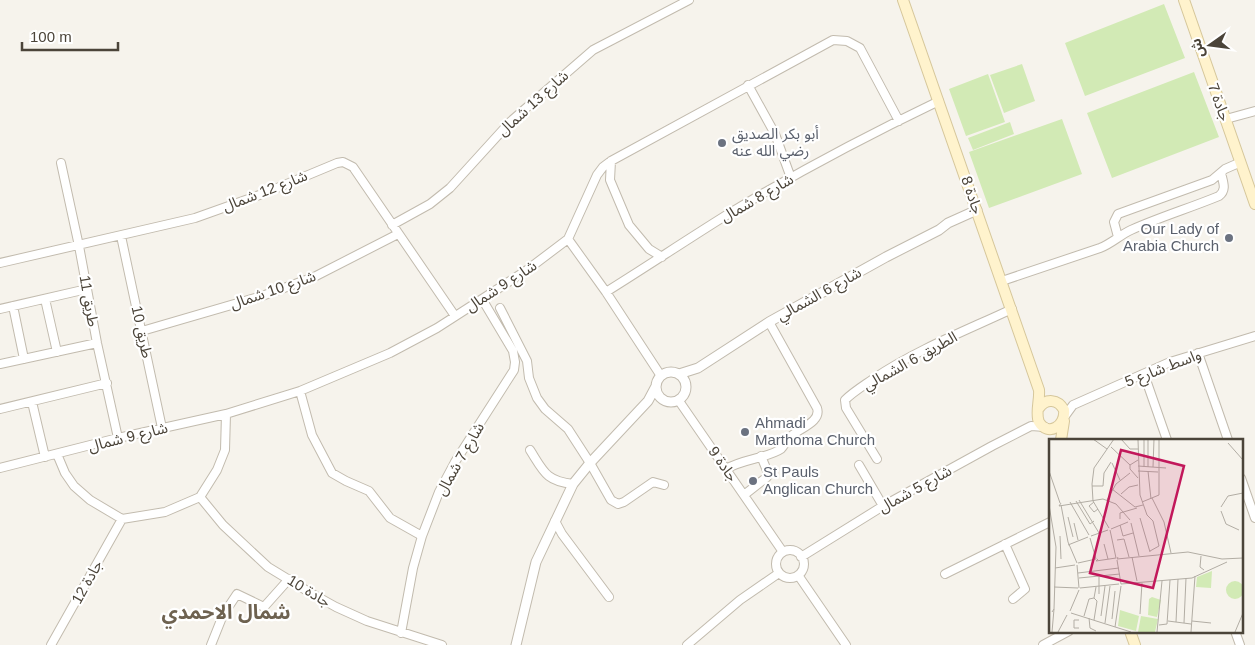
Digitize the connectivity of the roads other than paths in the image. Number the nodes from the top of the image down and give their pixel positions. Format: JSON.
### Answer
{"nodes":[{"id":1,"x":689,"y":0,"type":"edge"},
{"id":2,"x":903,"y":0,"type":"edge"},
{"id":3,"x":1184,"y":0,"type":"edge"},
{"id":4,"x":748,"y":85,"type":"junction"},
{"id":5,"x":939,"y":101,"type":"junction"},
{"id":6,"x":1255,"y":111,"type":"edge"},
{"id":7,"x":1226,"y":119,"type":"junction"},
{"id":8,"x":899,"y":121,"type":"junction"},
{"id":9,"x":610,"y":161,"type":"junction"},
{"id":10,"x":1241,"y":162,"type":"junction"},
{"id":11,"x":60,"y":163,"type":"dead end"},
{"id":12,"x":1221,"y":173,"type":"junction"},
{"id":13,"x":791,"y":178,"type":"junction"},
{"id":14,"x":1255,"y":204,"type":"edge"},
{"id":15,"x":978,"y":213,"type":"junction"},
{"id":16,"x":392,"y":225,"type":"junction"},
{"id":17,"x":398,"y":234,"type":"junction"},
{"id":18,"x":121,"y":236,"type":"junction"},
{"id":19,"x":1118,"y":237,"type":"junction"},
{"id":20,"x":568,"y":238,"type":"junction"},
{"id":21,"x":79,"y":246,"type":"junction"},
{"id":22,"x":662,"y":256,"type":"junction"},
{"id":23,"x":0,"y":263,"type":"edge"},
{"id":24,"x":1002,"y":281,"type":"junction"},
{"id":25,"x":87,"y":289,"type":"junction"},
{"id":26,"x":606,"y":292,"type":"junction"},
{"id":27,"x":45,"y":299,"type":"junction"},
{"id":28,"x":482,"y":299,"type":"junction"},
{"id":29,"x":13,"y":306,"type":"junction"},
{"id":30,"x":0,"y":308,"type":"edge"},
{"id":31,"x":500,"y":308,"type":"dead end"},
{"id":32,"x":1012,"y":310,"type":"junction"},
{"id":33,"x":455,"y":316,"type":"junction"},
{"id":34,"x":769,"y":322,"type":"junction"},
{"id":35,"x":142,"y":331,"type":"junction"},
{"id":36,"x":1255,"y":336,"type":"edge"},
{"id":37,"x":97,"y":343,"type":"junction"},
{"id":38,"x":57,"y":352,"type":"junction"},
{"id":39,"x":1198,"y":353,"type":"junction"},
{"id":40,"x":24,"y":359,"type":"junction"},
{"id":41,"x":0,"y":364,"type":"edge"},
{"id":42,"x":704,"y":365,"type":"junction"},
{"id":43,"x":679,"y":374,"type":"junction"},
{"id":44,"x":1144,"y":374,"type":"junction"},
{"id":45,"x":661,"y":376,"type":"junction"},
{"id":46,"x":107,"y":383,"type":"junction"},
{"id":47,"x":656,"y":386,"type":"junction"},
{"id":48,"x":686,"y":387,"type":"junction"},
{"id":49,"x":1039,"y":390,"type":"junction"},
{"id":50,"x":300,"y":391,"type":"junction"},
{"id":51,"x":663,"y":400,"type":"junction"},
{"id":52,"x":679,"y":400,"type":"junction"},
{"id":53,"x":1054,"y":401,"type":"junction"},
{"id":54,"x":32,"y":402,"type":"junction"},
{"id":55,"x":1073,"y":405,"type":"junction"},
{"id":56,"x":0,"y":409,"type":"edge"},
{"id":57,"x":1038,"y":410,"type":"junction"},
{"id":58,"x":638,"y":412,"type":"junction"},
{"id":59,"x":226,"y":414,"type":"junction"},
{"id":60,"x":1064,"y":419,"type":"junction"},
{"id":61,"x":1031,"y":426,"type":"junction"},
{"id":62,"x":162,"y":428,"type":"junction"},
{"id":63,"x":1047,"y":428,"type":"junction"},
{"id":64,"x":118,"y":438,"type":"junction"},
{"id":65,"x":1056,"y":439,"type":"edge"},
{"id":66,"x":1061,"y":439,"type":"edge"},
{"id":67,"x":1167,"y":439,"type":"edge"},
{"id":68,"x":1228,"y":439,"type":"edge"},
{"id":69,"x":530,"y":450,"type":"dead end"},
{"id":70,"x":57,"y":454,"type":"junction"},
{"id":71,"x":761,"y":456,"type":"junction"},
{"id":72,"x":45,"y":457,"type":"junction"},
{"id":73,"x":877,"y":459,"type":"dead end"},
{"id":74,"x":590,"y":463,"type":"junction"},
{"id":75,"x":859,"y":465,"type":"dead end"},
{"id":76,"x":0,"y":468,"type":"edge"},
{"id":77,"x":726,"y":469,"type":"junction"},
{"id":78,"x":1242,"y":481,"type":"edge"},
{"id":79,"x":573,"y":484,"type":"junction"},
{"id":80,"x":664,"y":485,"type":"dead end"},
{"id":81,"x":744,"y":495,"type":"junction"},
{"id":82,"x":200,"y":497,"type":"junction"},
{"id":83,"x":883,"y":506,"type":"junction"},
{"id":84,"x":122,"y":518,"type":"junction"},
{"id":85,"x":1255,"y":518,"type":"edge"},
{"id":86,"x":555,"y":521,"type":"junction"},
{"id":87,"x":1049,"y":522,"type":"edge"},
{"id":88,"x":422,"y":536,"type":"junction"},
{"id":89,"x":1005,"y":544,"type":"junction"},
{"id":90,"x":783,"y":552,"type":"junction"},
{"id":91,"x":801,"y":557,"type":"junction"},
{"id":92,"x":779,"y":573,"type":"junction"},
{"id":93,"x":945,"y":574,"type":"dead end"},
{"id":94,"x":798,"y":575,"type":"junction"},
{"id":95,"x":289,"y":579,"type":"junction"},
{"id":96,"x":609,"y":598,"type":"dead end"},
{"id":97,"x":1013,"y":599,"type":"dead end"},
{"id":98,"x":1067,"y":632,"type":"edge"},
{"id":99,"x":1235,"y":632,"type":"edge"},
{"id":100,"x":400,"y":633,"type":"junction"},
{"id":101,"x":51,"y":645,"type":"edge"},
{"id":102,"x":210,"y":645,"type":"edge"},
{"id":103,"x":442,"y":645,"type":"edge"},
{"id":104,"x":516,"y":645,"type":"edge"},
{"id":105,"x":687,"y":645,"type":"edge"},
{"id":106,"x":846,"y":645,"type":"edge"},
{"id":107,"x":1043,"y":645,"type":"edge"},
{"id":108,"x":1240,"y":645,"type":"edge"}],
"edges":[{"from":1,"to":16,"type":"street","name":"شارع 13 شمال"},
{"from":2,"to":5,"type":"main road","name":"جادة 8"},
{"from":3,"to":7,"type":"main road","name":"جادة 7"},
{"from":4,"to":8,"type":"street","name":"شارع 9 شمال"},
{"from":4,"to":9,"type":"street","name":"شارع 9 شمال"},
{"from":4,"to":13,"type":"street"},
{"from":5,"to":8,"type":"street","name":"شارع 8 شمال"},
{"from":5,"to":15,"type":"main road","name":"جادة 8"},
{"from":6,"to":7,"type":"street"},
{"from":7,"to":10,"type":"main road","name":"جادة 7"},
{"from":8,"to":13,"type":"street","name":"شارع 8 شمال"},
{"from":9,"to":20,"type":"street","name":"شارع 9 شمال"},
{"from":9,"to":22,"type":"street"},
{"from":10,"to":12,"type":"street"},
{"from":10,"to":14,"type":"main road","name":"جادة 7"},
{"from":11,"to":21,"type":"street","name":"طريق 11"},
{"from":12,"to":19,"type":"street"},
{"from":12,"to":19,"type":"street"},
{"from":13,"to":22,"type":"street","name":"شارع 8 شمال"},
{"from":15,"to":24,"type":"main road","name":"جادة 8"},
{"from":15,"to":34,"type":"street","name":"شارع 6 الشمالي"},
{"from":16,"to":17,"type":"street","name":"شارع 12 شمال"},
{"from":16,"to":18,"type":"street","name":"شارع 12 شمال"},
{"from":17,"to":33,"type":"street","name":"شارع 12 شمال"},
{"from":17,"to":35,"type":"street","name":"شارع 10 شمال"},
{"from":18,"to":21,"type":"street","name":"شارع 12 شمال"},
{"from":18,"to":35,"type":"street","name":"طريق 10"},
{"from":19,"to":24,"type":"street"},
{"from":20,"to":26,"type":"street"},
{"from":20,"to":28,"type":"street","name":"شارع 9 شمال"},
{"from":21,"to":23,"type":"street","name":"شارع 12 شمال"},
{"from":21,"to":25,"type":"street","name":"طريق 11"},
{"from":22,"to":26,"type":"street","name":"شارع 8 شمال"},
{"from":24,"to":32,"type":"main road","name":"جادة 8"},
{"from":25,"to":27,"type":"street"},
{"from":25,"to":37,"type":"street","name":"طريق 11"},
{"from":26,"to":45,"type":"street"},
{"from":27,"to":29,"type":"street"},
{"from":27,"to":38,"type":"street"},
{"from":28,"to":33,"type":"street","name":"شارع 9 شمال"},
{"from":28,"to":88,"type":"street","name":"شارع 7 شمال"},
{"from":29,"to":30,"type":"street"},
{"from":29,"to":40,"type":"street"},
{"from":31,"to":74,"type":"street"},
{"from":32,"to":49,"type":"main road","name":"جادة 8"},
{"from":32,"to":73,"type":"street","name":"الطريق 6 الشمالي"},
{"from":33,"to":50,"type":"street","name":"شارع 9 شمال"},
{"from":34,"to":42,"type":"street","name":"شارع 6 الشمالي"},
{"from":34,"to":71,"type":"street"},
{"from":35,"to":62,"type":"street","name":"طريق 10"},
{"from":36,"to":39,"type":"street","name":"واسط شارع 5"},
{"from":37,"to":38,"type":"street"},
{"from":37,"to":46,"type":"street","name":"طريق 11"},
{"from":38,"to":40,"type":"street"},
{"from":39,"to":44,"type":"street","name":"واسط شارع 5"},
{"from":39,"to":68,"type":"street"},
{"from":40,"to":41,"type":"street"},
{"from":42,"to":43,"type":"street","name":"شارع 6 الشمالي"},
{"from":42,"to":48,"type":"street","name":"شارع 6 الشمالي"},
{"from":43,"to":45,"type":"street"},
{"from":43,"to":48,"type":"street"},
{"from":44,"to":55,"type":"street","name":"واسط شارع 5"},
{"from":44,"to":67,"type":"street"},
{"from":45,"to":47,"type":"street"},
{"from":46,"to":54,"type":"street"},
{"from":46,"to":64,"type":"street","name":"طريق 11"},
{"from":47,"to":51,"type":"street"},
{"from":47,"to":58,"type":"street"},
{"from":48,"to":52,"type":"street"},
{"from":49,"to":53,"type":"main road","name":"جادة 8"},
{"from":49,"to":57,"type":"main road","name":"جادة 8"},
{"from":50,"to":59,"type":"street","name":"شارع 9 شمال"},
{"from":50,"to":88,"type":"street"},
{"from":51,"to":52,"type":"street"},
{"from":51,"to":58,"type":"street"},
{"from":52,"to":77,"type":"street","name":"جادة 9"},
{"from":53,"to":55,"type":"street"},
{"from":53,"to":57,"type":"main road"},
{"from":53,"to":60,"type":"main road"},
{"from":54,"to":56,"type":"street"},
{"from":54,"to":72,"type":"street"},
{"from":55,"to":60,"type":"street"},
{"from":57,"to":61,"type":"street"},
{"from":57,"to":63,"type":"main road"},
{"from":58,"to":74,"type":"street"},
{"from":59,"to":62,"type":"street","name":"شارع 9 شمال"},
{"from":59,"to":82,"type":"street"},
{"from":60,"to":63,"type":"main road"},
{"from":60,"to":66,"type":"main road"},
{"from":61,"to":63,"type":"street"},
{"from":61,"to":83,"type":"street","name":"شارع 5 شمال"},
{"from":62,"to":64,"type":"street","name":"شارع 9 شمال"},
{"from":63,"to":65,"type":"main road"},
{"from":64,"to":70,"type":"street","name":"شارع 9 شمال"},
{"from":69,"to":79,"type":"street"},
{"from":70,"to":72,"type":"street","name":"شارع 9 شمال"},
{"from":70,"to":84,"type":"street"},
{"from":71,"to":77,"type":"street"},
{"from":71,"to":81,"type":"street"},
{"from":72,"to":76,"type":"street","name":"شارع 9 شمال"},
{"from":74,"to":79,"type":"street"},
{"from":74,"to":80,"type":"street"},
{"from":75,"to":83,"type":"street"},
{"from":77,"to":81,"type":"street","name":"جادة 9"},
{"from":78,"to":85,"type":"street"},
{"from":79,"to":86,"type":"street"},
{"from":81,"to":90,"type":"street","name":"جادة 9"},
{"from":82,"to":84,"type":"street"},
{"from":82,"to":95,"type":"street","name":"جادة 10"},
{"from":83,"to":91,"type":"street","name":"شارع 5 شمال"},
{"from":84,"to":101,"type":"street","name":"جادة 12"},
{"from":86,"to":96,"type":"street"},
{"from":86,"to":104,"type":"street"},
{"from":87,"to":89,"type":"street"},
{"from":88,"to":100,"type":"street","name":"شارع 7 شمال"},
{"from":89,"to":93,"type":"street"},
{"from":89,"to":97,"type":"street"},
{"from":90,"to":91,"type":"street"},
{"from":90,"to":92,"type":"street"},
{"from":91,"to":94,"type":"street"},
{"from":92,"to":94,"type":"street"},
{"from":92,"to":105,"type":"street"},
{"from":94,"to":106,"type":"street"},
{"from":95,"to":100,"type":"street","name":"جادة 10"},
{"from":95,"to":102,"type":"street"},
{"from":98,"to":107,"type":"street"},
{"from":99,"to":108,"type":"street"},
{"from":100,"to":103,"type":"street","name":"جادة 10"}]}
